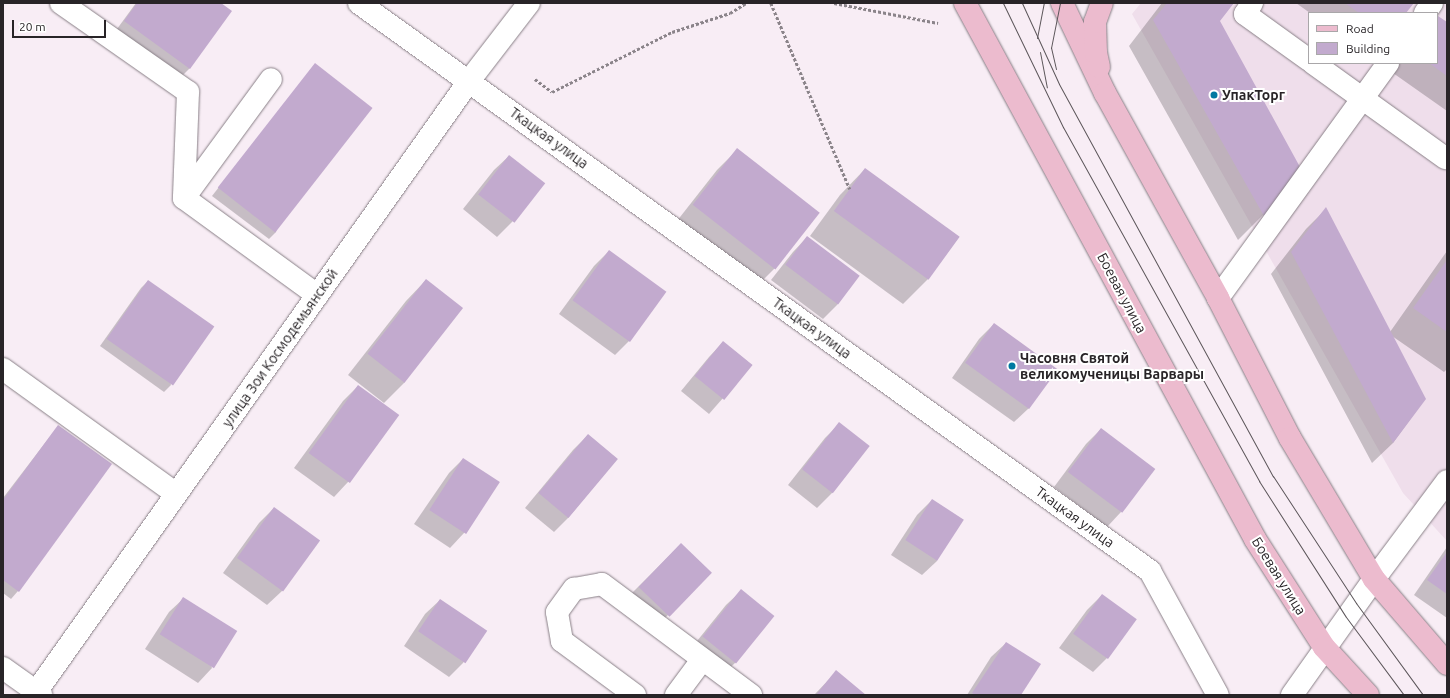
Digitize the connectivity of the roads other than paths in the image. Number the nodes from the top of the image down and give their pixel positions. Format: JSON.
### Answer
{"nodes":[{"id":1,"x":61,"y":3,"type":"edge"},
{"id":2,"x":359,"y":3,"type":"edge"},
{"id":3,"x":529,"y":3,"type":"edge"},
{"id":4,"x":1062,"y":3,"type":"edge"},
{"id":5,"x":1102,"y":3,"type":"edge"},
{"id":6,"x":1252,"y":3,"type":"edge"},
{"id":7,"x":1432,"y":3,"type":"edge"},
{"id":8,"x":975,"y":9,"type":"edge"},
{"id":9,"x":1426,"y":12,"type":"edge"},
{"id":10,"x":1308,"y":59,"type":"edge"},
{"id":11,"x":1314,"y":64,"type":"edge"},
{"id":12,"x":1387,"y":64,"type":"edge"},
{"id":13,"x":271,"y":79,"type":"dead end"},
{"id":14,"x":469,"y":81,"type":"junction"},
{"id":15,"x":1105,"y":93,"type":"junction"},
{"id":16,"x":1363,"y":98,"type":"junction"},
{"id":17,"x":1445,"y":158,"type":"dead end"},
{"id":18,"x":184,"y":198,"type":"junction"},
{"id":19,"x":317,"y":295,"type":"junction"},
{"id":20,"x":1218,"y":298,"type":"junction"},
{"id":21,"x":3,"y":369,"type":"edge"},
{"id":22,"x":1447,"y":481,"type":"edge"},
{"id":23,"x":176,"y":494,"type":"junction"},
{"id":24,"x":1374,"y":579,"type":"junction"},
{"id":25,"x":1324,"y":647,"type":"junction"},
{"id":26,"x":702,"y":660,"type":"junction"},
{"id":27,"x":1447,"y":664,"type":"edge"},
{"id":28,"x":3,"y":668,"type":"edge"},
{"id":29,"x":37,"y":694,"type":"edge"},
{"id":30,"x":635,"y":695,"type":"edge"},
{"id":31,"x":676,"y":695,"type":"edge"},
{"id":32,"x":750,"y":695,"type":"edge"},
{"id":33,"x":1218,"y":695,"type":"edge"},
{"id":34,"x":1292,"y":695,"type":"edge"},
{"id":35,"x":1368,"y":695,"type":"edge"}],
"edges":[{"from":1,"to":18,"type":"street"},
{"from":2,"to":14,"type":"street","name":"Ткацкая улица"},
{"from":3,"to":14,"type":"street","name":"улица Зои Космодемьянской"},
{"from":4,"to":15,"type":"main road"},
{"from":5,"to":15,"type":"main road"},
{"from":6,"to":10,"type":"street"},
{"from":7,"to":9,"type":"street"},
{"from":8,"to":25,"type":"main road","name":"Боевая улица"},
{"from":11,"to":16,"type":"street"},
{"from":12,"to":16,"type":"street"},
{"from":13,"to":18,"type":"street"},
{"from":14,"to":19,"type":"street","name":"улица Зои Космодемьянской"},
{"from":14,"to":33,"type":"street","name":"Ткацкая улица"},
{"from":15,"to":20,"type":"main road"},
{"from":16,"to":17,"type":"street"},
{"from":16,"to":20,"type":"street"},
{"from":18,"to":19,"type":"street"},
{"from":19,"to":23,"type":"street","name":"улица Зои Космодемьянской"},
{"from":20,"to":24,"type":"main road"},
{"from":21,"to":23,"type":"street"},
{"from":22,"to":24,"type":"street"},
{"from":23,"to":29,"type":"street","name":"улица Зои Космодемьянской"},
{"from":24,"to":25,"type":"street"},
{"from":24,"to":27,"type":"main road"},
{"from":25,"to":34,"type":"street"},
{"from":25,"to":35,"type":"main road","name":"Боевая улица"},
{"from":26,"to":30,"type":"street"},
{"from":26,"to":31,"type":"street"},
{"from":26,"to":32,"type":"street"},
{"from":28,"to":29,"type":"street"}]}
